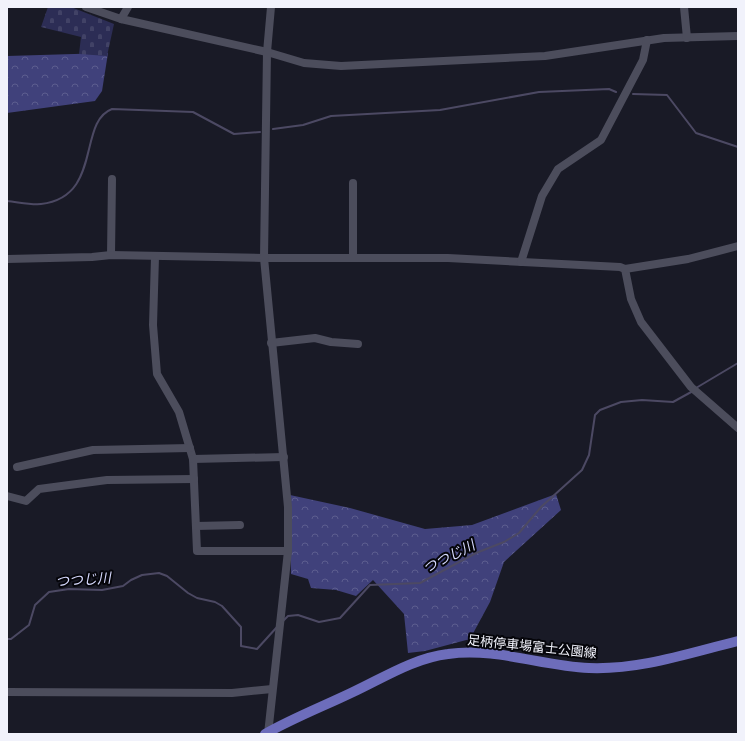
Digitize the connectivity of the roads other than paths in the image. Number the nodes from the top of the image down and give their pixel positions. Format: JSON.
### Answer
{"nodes":[{"id":1,"x":86,"y":7,"type":"edge"},
{"id":2,"x":128,"y":7,"type":"edge"},
{"id":3,"x":271,"y":7,"type":"edge"},
{"id":4,"x":684,"y":7,"type":"edge"},
{"id":5,"x":121,"y":19,"type":"junction"},
{"id":6,"x":738,"y":36,"type":"edge"},
{"id":7,"x":687,"y":38,"type":"junction"},
{"id":8,"x":647,"y":40,"type":"junction"},
{"id":9,"x":267,"y":52,"type":"junction"},
{"id":10,"x":112,"y":179,"type":"dead end"},
{"id":11,"x":353,"y":183,"type":"dead end"},
{"id":12,"x":738,"y":246,"type":"edge"},
{"id":13,"x":111,"y":255,"type":"junction"},
{"id":14,"x":154,"y":257,"type":"junction"},
{"id":15,"x":264,"y":258,"type":"junction"},
{"id":16,"x":353,"y":258,"type":"junction"},
{"id":17,"x":7,"y":259,"type":"edge"},
{"id":18,"x":521,"y":262,"type":"junction"},
{"id":19,"x":625,"y":269,"type":"junction"},
{"id":20,"x":271,"y":343,"type":"junction"},
{"id":21,"x":358,"y":344,"type":"dead end"},
{"id":22,"x":738,"y":428,"type":"edge"},
{"id":23,"x":190,"y":448,"type":"junction"},
{"id":24,"x":284,"y":457,"type":"junction"},
{"id":25,"x":192,"y":459,"type":"junction"},
{"id":26,"x":17,"y":467,"type":"dead end"},
{"id":27,"x":194,"y":478,"type":"junction"},
{"id":28,"x":7,"y":496,"type":"edge"},
{"id":29,"x":240,"y":525,"type":"dead end"},
{"id":30,"x":196,"y":526,"type":"junction"},
{"id":31,"x":288,"y":552,"type":"junction"},
{"id":32,"x":738,"y":641,"type":"edge"},
{"id":33,"x":272,"y":689,"type":"junction"},
{"id":34,"x":7,"y":692,"type":"edge"},
{"id":35,"x":267,"y":733,"type":"edge"}],
"edges":[{"from":1,"to":5,"type":"street"},
{"from":2,"to":5,"type":"street"},
{"from":3,"to":9,"type":"street"},
{"from":4,"to":7,"type":"street"},
{"from":5,"to":9,"type":"street"},
{"from":6,"to":7,"type":"street"},
{"from":7,"to":8,"type":"street"},
{"from":8,"to":9,"type":"street"},
{"from":8,"to":18,"type":"street"},
{"from":9,"to":15,"type":"street"},
{"from":10,"to":13,"type":"street"},
{"from":11,"to":16,"type":"street"},
{"from":12,"to":19,"type":"street"},
{"from":13,"to":14,"type":"street"},
{"from":13,"to":17,"type":"street"},
{"from":14,"to":15,"type":"street"},
{"from":14,"to":23,"type":"street"},
{"from":15,"to":16,"type":"street"},
{"from":15,"to":20,"type":"street"},
{"from":16,"to":18,"type":"street"},
{"from":18,"to":19,"type":"street"},
{"from":19,"to":22,"type":"street"},
{"from":20,"to":21,"type":"street"},
{"from":20,"to":24,"type":"street"},
{"from":23,"to":25,"type":"street"},
{"from":23,"to":26,"type":"street"},
{"from":24,"to":25,"type":"street"},
{"from":24,"to":31,"type":"street"},
{"from":25,"to":27,"type":"street"},
{"from":27,"to":28,"type":"street"},
{"from":27,"to":30,"type":"street"},
{"from":29,"to":30,"type":"street"},
{"from":30,"to":31,"type":"street"},
{"from":31,"to":33,"type":"street"},
{"from":32,"to":35,"type":"main road","name":"足柄停車場富士公園線"},
{"from":33,"to":34,"type":"street"},
{"from":33,"to":35,"type":"street"}]}
